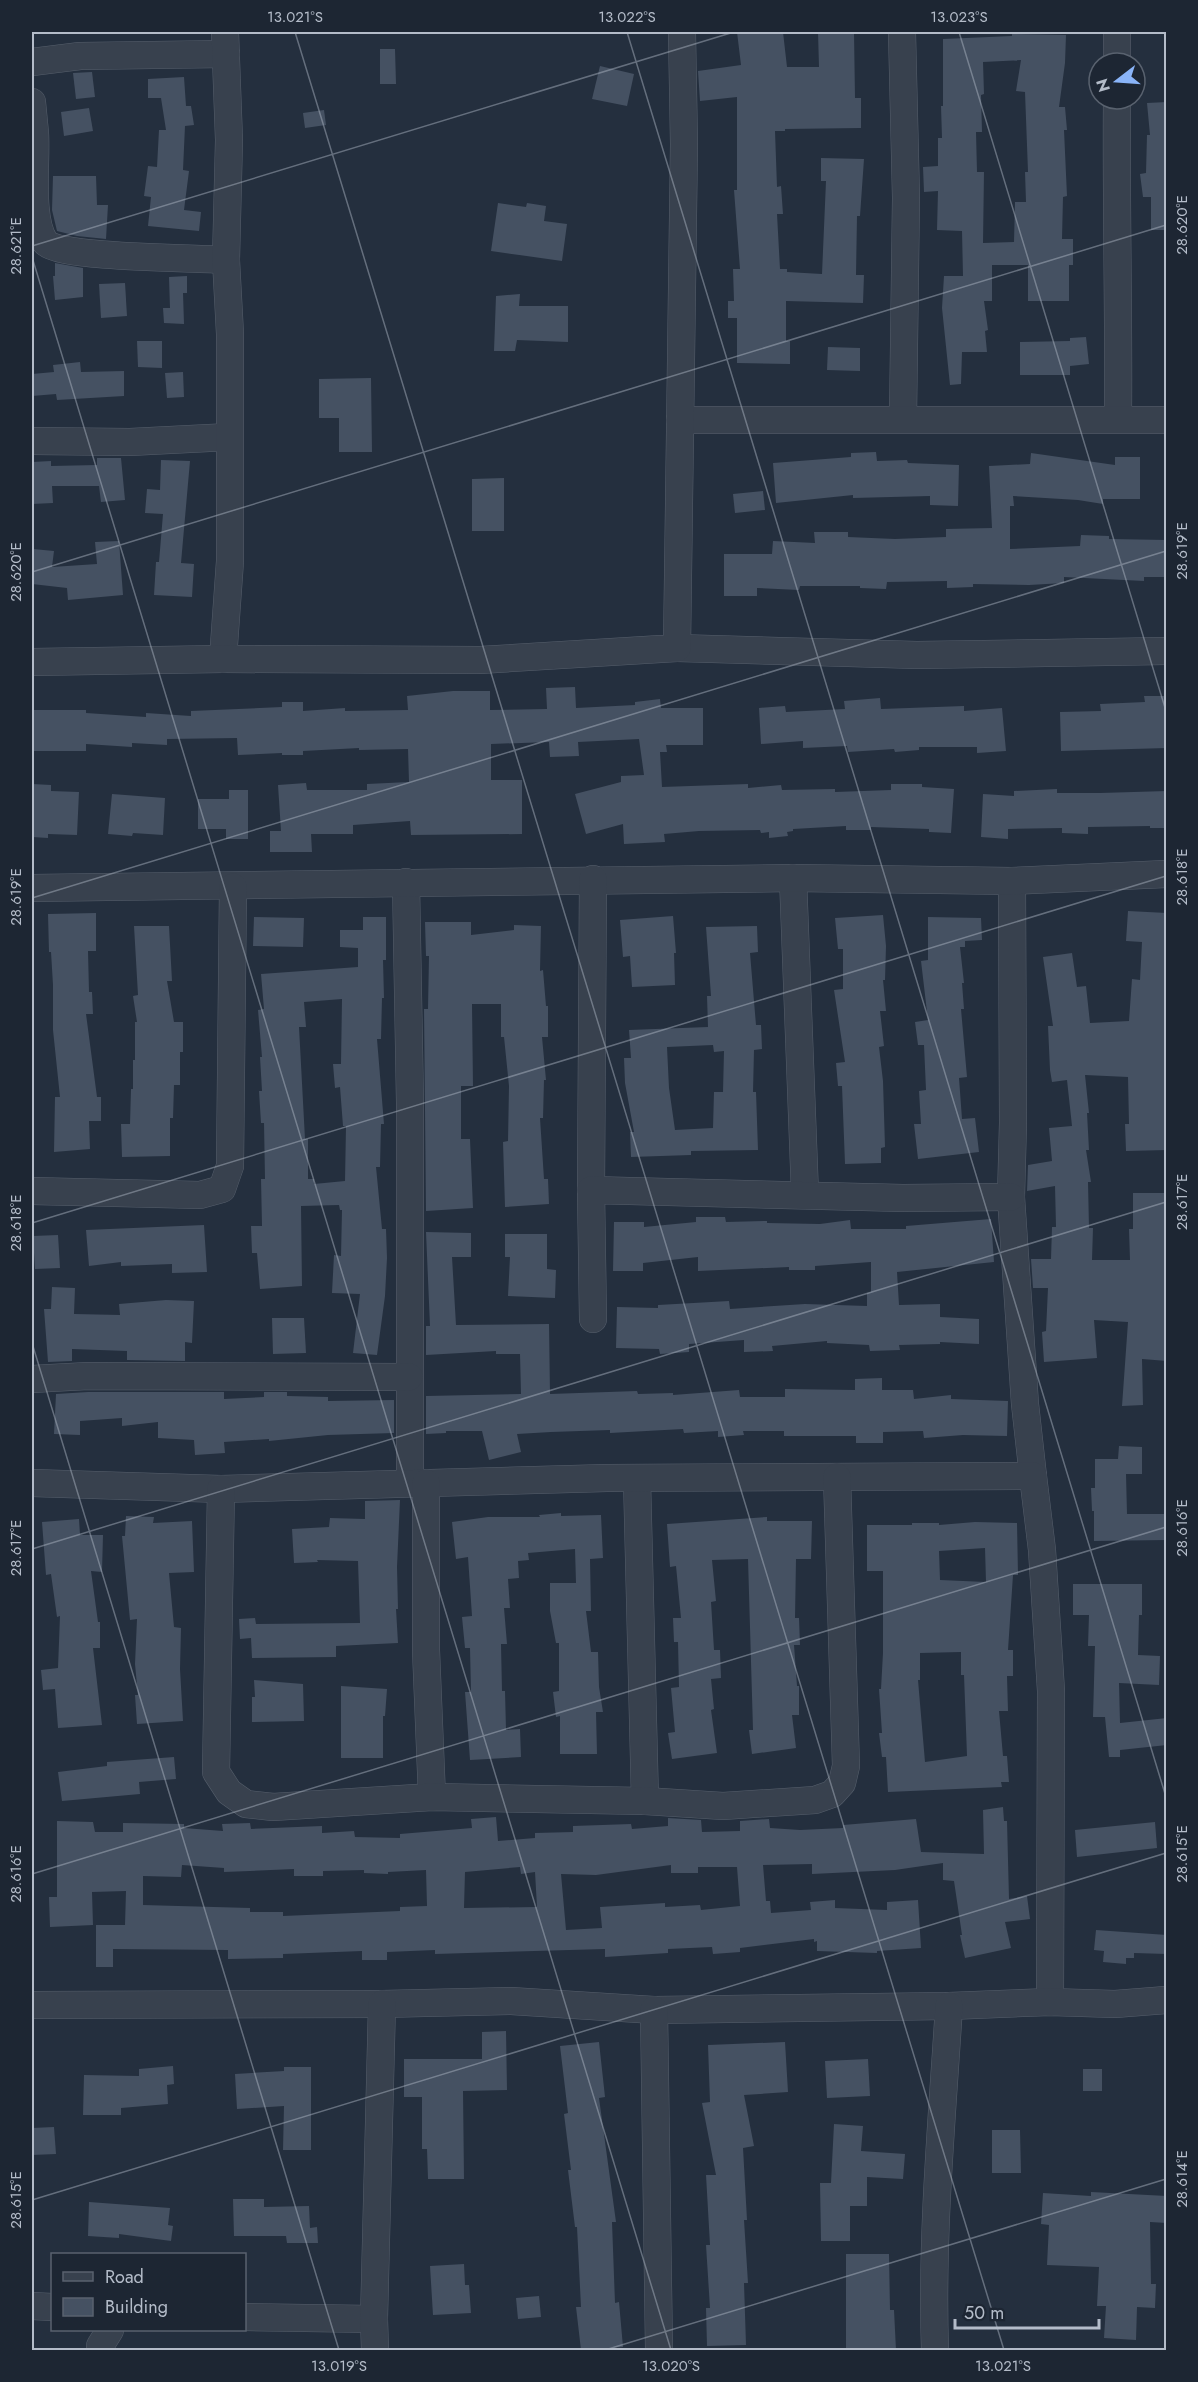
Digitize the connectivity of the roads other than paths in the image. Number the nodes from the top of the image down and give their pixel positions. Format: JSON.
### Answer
{"nodes":[{"id":1,"x":682,"y":32,"type":"edge"},
{"id":2,"x":902,"y":32,"type":"edge"},
{"id":3,"x":1117,"y":32,"type":"edge"},
{"id":4,"x":226,"y":43,"type":"edge"},
{"id":5,"x":1117,"y":51,"type":"edge"},
{"id":6,"x":32,"y":62,"type":"edge"},
{"id":7,"x":32,"y":102,"type":"edge"},
{"id":8,"x":1116,"y":111,"type":"edge"},
{"id":9,"x":226,"y":260,"type":"junction"},
{"id":10,"x":903,"y":418,"type":"junction"},
{"id":11,"x":1118,"y":419,"type":"junction"},
{"id":12,"x":680,"y":420,"type":"junction"},
{"id":13,"x":1167,"y":420,"type":"edge"},
{"id":14,"x":229,"y":437,"type":"junction"},
{"id":15,"x":32,"y":441,"type":"edge"},
{"id":16,"x":677,"y":648,"type":"junction"},
{"id":17,"x":1167,"y":651,"type":"edge"},
{"id":18,"x":223,"y":659,"type":"junction"},
{"id":19,"x":32,"y":662,"type":"edge"},
{"id":20,"x":1167,"y":874,"type":"edge"},
{"id":21,"x":793,"y":878,"type":"junction"},
{"id":22,"x":593,"y":879,"type":"junction"},
{"id":23,"x":1012,"y":881,"type":"junction"},
{"id":24,"x":406,"y":882,"type":"junction"},
{"id":25,"x":232,"y":887,"type":"junction"},
{"id":26,"x":32,"y":888,"type":"edge"},
{"id":27,"x":591,"y":1190,"type":"junction"},
{"id":28,"x":32,"y":1191,"type":"edge"},
{"id":29,"x":805,"y":1194,"type":"junction"},
{"id":30,"x":1011,"y":1197,"type":"junction"},
{"id":31,"x":593,"y":1318,"type":"dead end"},
{"id":32,"x":409,"y":1377,"type":"junction"},
{"id":33,"x":32,"y":1379,"type":"edge"},
{"id":34,"x":1034,"y":1476,"type":"junction"},
{"id":35,"x":837,"y":1477,"type":"junction"},
{"id":36,"x":637,"y":1479,"type":"junction"},
{"id":37,"x":32,"y":1483,"type":"edge"},
{"id":38,"x":418,"y":1483,"type":"junction"},
{"id":39,"x":221,"y":1489,"type":"junction"},
{"id":40,"x":432,"y":1797,"type":"junction"},
{"id":41,"x":645,"y":1801,"type":"junction"},
{"id":42,"x":1167,"y":2000,"type":"edge"},
{"id":43,"x":1050,"y":2002,"type":"junction"},
{"id":44,"x":382,"y":2004,"type":"junction"},
{"id":45,"x":32,"y":2005,"type":"edge"},
{"id":46,"x":949,"y":2006,"type":"junction"},
{"id":47,"x":654,"y":2010,"type":"junction"},
{"id":48,"x":32,"y":2306,"type":"edge"},
{"id":49,"x":51,"y":2307,"type":"edge"},
{"id":50,"x":246,"y":2317,"type":"edge"},
{"id":51,"x":374,"y":2319,"type":"junction"},
{"id":52,"x":375,"y":2350,"type":"edge"},
{"id":53,"x":659,"y":2350,"type":"edge"},
{"id":54,"x":935,"y":2350,"type":"edge"}],
"edges":[{"from":1,"to":12,"type":"street"},
{"from":2,"to":10,"type":"street"},
{"from":3,"to":5,"type":"street"},
{"from":4,"to":6,"type":"street"},
{"from":4,"to":9,"type":"street"},
{"from":7,"to":9,"type":"street"},
{"from":8,"to":11,"type":"street"},
{"from":9,"to":14,"type":"street"},
{"from":10,"to":11,"type":"street"},
{"from":10,"to":12,"type":"street"},
{"from":11,"to":13,"type":"street"},
{"from":12,"to":16,"type":"street"},
{"from":14,"to":15,"type":"street"},
{"from":14,"to":18,"type":"street"},
{"from":16,"to":17,"type":"street"},
{"from":16,"to":18,"type":"street"},
{"from":18,"to":19,"type":"street"},
{"from":20,"to":23,"type":"street"},
{"from":21,"to":22,"type":"street"},
{"from":21,"to":23,"type":"street"},
{"from":21,"to":29,"type":"street"},
{"from":22,"to":24,"type":"street"},
{"from":22,"to":27,"type":"street"},
{"from":23,"to":30,"type":"street"},
{"from":24,"to":25,"type":"street"},
{"from":24,"to":32,"type":"street"},
{"from":25,"to":26,"type":"street"},
{"from":25,"to":28,"type":"street"},
{"from":27,"to":29,"type":"street"},
{"from":27,"to":31,"type":"street"},
{"from":29,"to":30,"type":"street"},
{"from":30,"to":34,"type":"street"},
{"from":32,"to":33,"type":"street"},
{"from":32,"to":38,"type":"street"},
{"from":34,"to":35,"type":"street"},
{"from":34,"to":43,"type":"street"},
{"from":35,"to":36,"type":"street"},
{"from":35,"to":41,"type":"street"},
{"from":36,"to":38,"type":"street"},
{"from":36,"to":41,"type":"street"},
{"from":37,"to":39,"type":"street"},
{"from":38,"to":39,"type":"street"},
{"from":38,"to":40,"type":"street"},
{"from":39,"to":40,"type":"street"},
{"from":40,"to":41,"type":"street"},
{"from":42,"to":43,"type":"street"},
{"from":43,"to":46,"type":"street"},
{"from":44,"to":45,"type":"street"},
{"from":44,"to":47,"type":"street"},
{"from":44,"to":51,"type":"street"},
{"from":46,"to":47,"type":"street"},
{"from":46,"to":54,"type":"street"},
{"from":47,"to":53,"type":"street"},
{"from":48,"to":49,"type":"street"},
{"from":50,"to":51,"type":"street"},
{"from":51,"to":52,"type":"street"}]}
